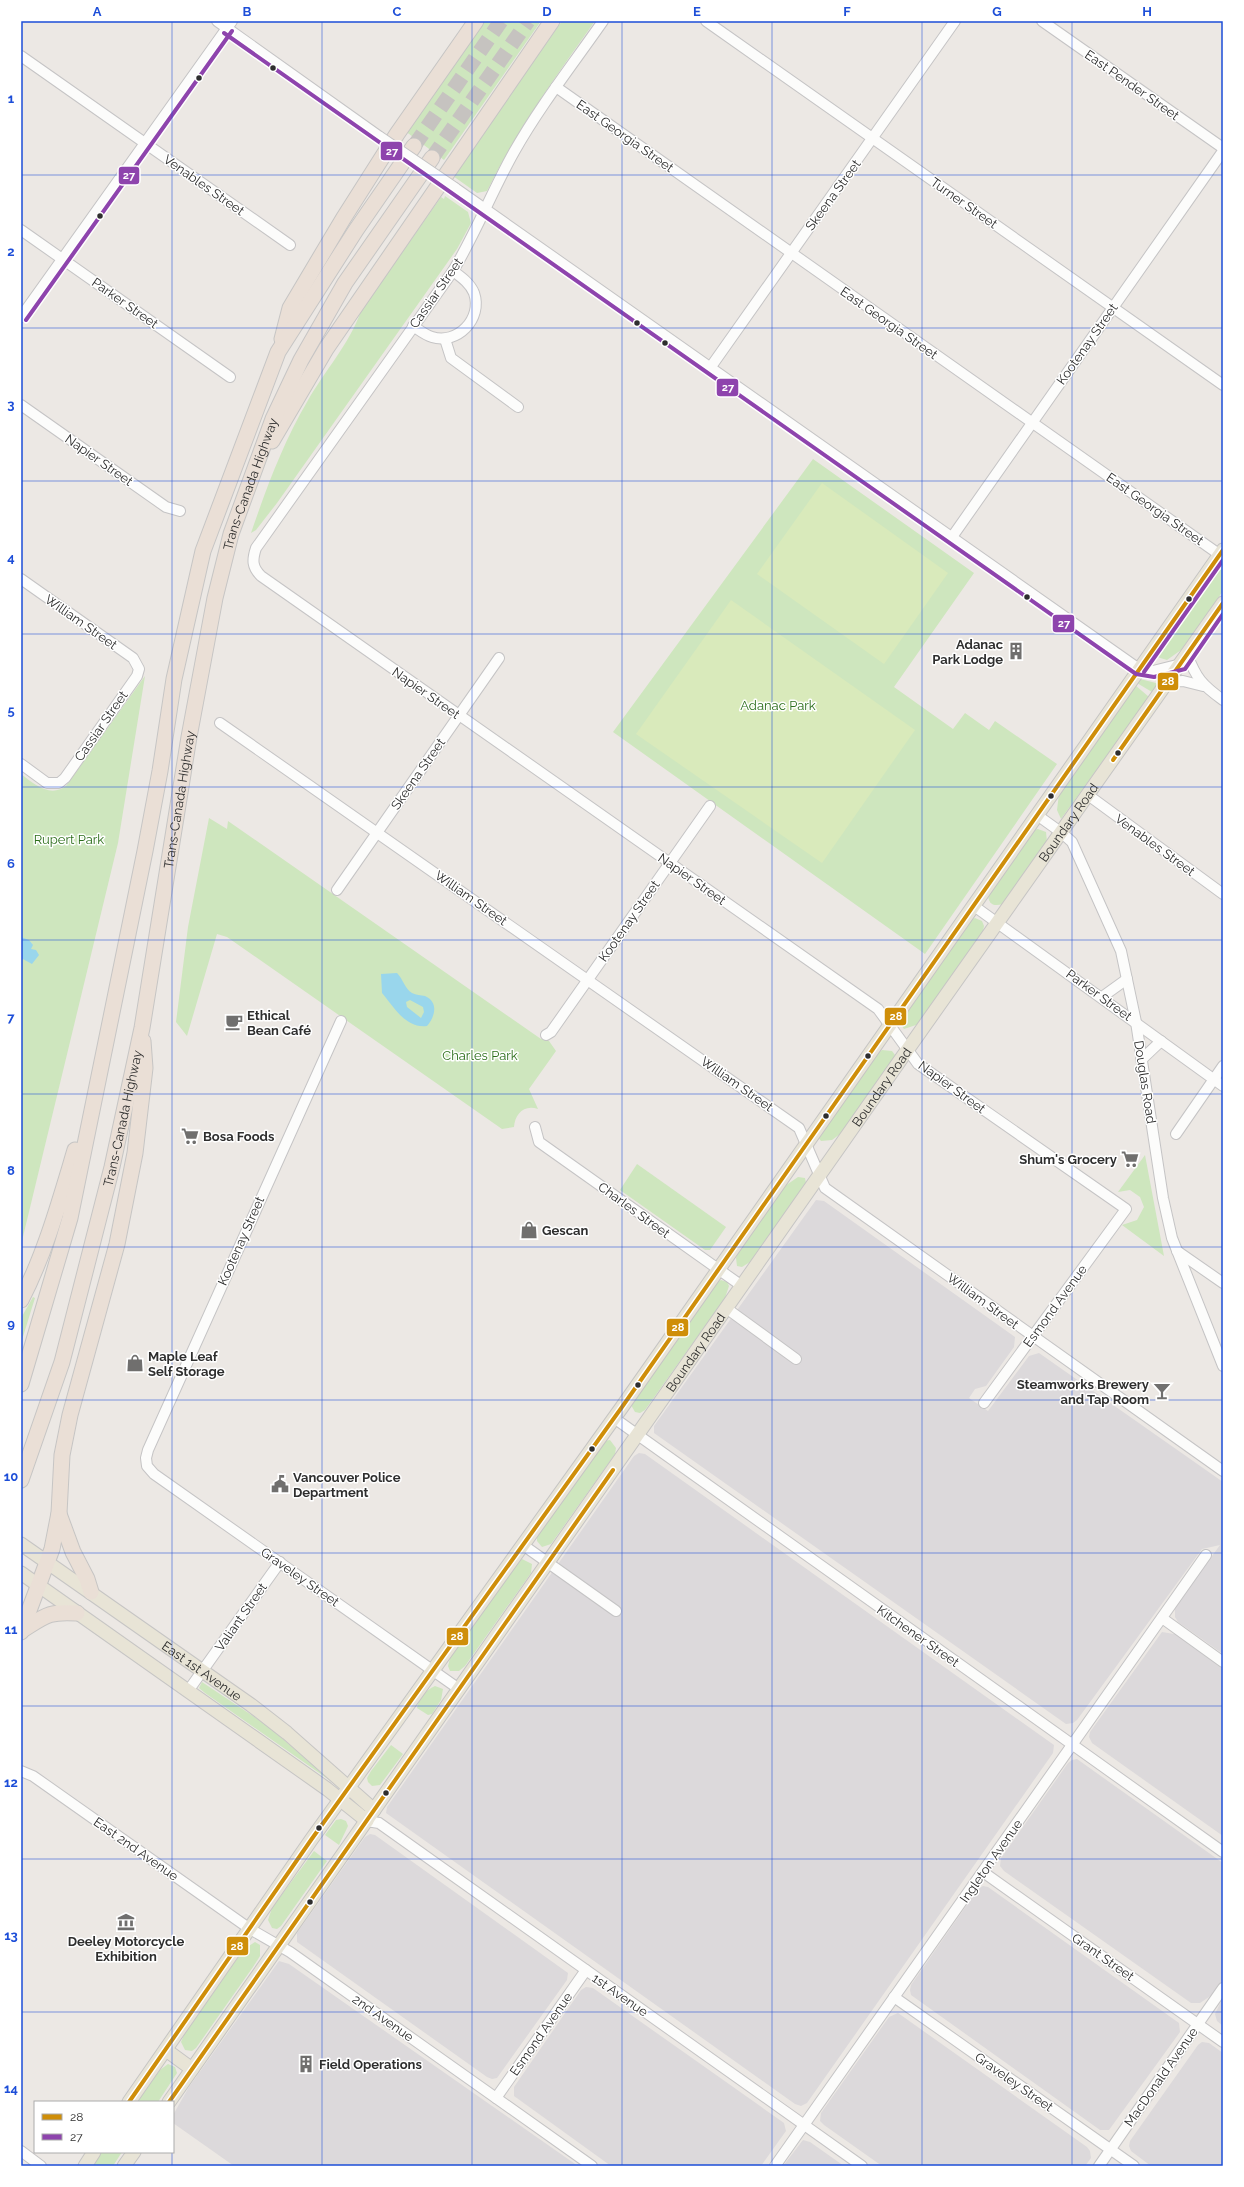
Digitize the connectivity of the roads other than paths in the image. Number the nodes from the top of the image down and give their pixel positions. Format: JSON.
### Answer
{"nodes":[{"id":1,"x":217,"y":21,"type":"edge"},
{"id":2,"x":476,"y":21,"type":"edge"},
{"id":3,"x":552,"y":21,"type":"edge"},
{"id":4,"x":603,"y":21,"type":"edge"},
{"id":5,"x":706,"y":21,"type":"edge"},
{"id":6,"x":955,"y":21,"type":"edge"},
{"id":7,"x":1042,"y":21,"type":"edge"},
{"id":8,"x":229,"y":24,"type":"edge"},
{"id":9,"x":21,"y":56,"type":"edge"},
{"id":10,"x":556,"y":87,"type":"junction"},
{"id":11,"x":872,"y":139,"type":"junction"},
{"id":12,"x":144,"y":142,"type":"junction"},
{"id":13,"x":414,"y":146,"type":"tunnel mouth"},
{"id":14,"x":1223,"y":150,"type":"edge"},
{"id":15,"x":432,"y":158,"type":"tunnel mouth"},
{"id":16,"x":486,"y":210,"type":"junction"},
{"id":17,"x":21,"y":230,"type":"edge"},
{"id":18,"x":290,"y":245,"type":"dead end"},
{"id":19,"x":791,"y":253,"type":"junction"},
{"id":20,"x":62,"y":259,"type":"junction"},
{"id":21,"x":453,"y":271,"type":"junction"},
{"id":22,"x":1113,"y":308,"type":"junction"},
{"id":23,"x":21,"y":317,"type":"edge"},
{"id":24,"x":413,"y":326,"type":"junction"},
{"id":25,"x":445,"y":339,"type":"junction"},
{"id":26,"x":278,"y":352,"type":"junction"},
{"id":27,"x":710,"y":368,"type":"junction"},
{"id":28,"x":230,"y":377,"type":"dead end"},
{"id":29,"x":1223,"y":386,"type":"edge"},
{"id":30,"x":21,"y":405,"type":"edge"},
{"id":31,"x":518,"y":406,"type":"dead end"},
{"id":32,"x":1032,"y":422,"type":"junction"},
{"id":33,"x":250,"y":480,"type":"junction"},
{"id":34,"x":180,"y":511,"type":"dead end"},
{"id":35,"x":952,"y":537,"type":"junction"},
{"id":36,"x":1222,"y":554,"type":"edge"},
{"id":37,"x":254,"y":556,"type":"joint"},
{"id":38,"x":21,"y":579,"type":"edge"},
{"id":39,"x":1223,"y":604,"type":"edge"},
{"id":40,"x":499,"y":658,"type":"dead end"},
{"id":41,"x":1184,"y":659,"type":"junction"},
{"id":42,"x":139,"y":667,"type":"joint"},
{"id":43,"x":1139,"y":669,"type":"junction"},
{"id":44,"x":1168,"y":682,"type":"junction"},
{"id":45,"x":1204,"y":686,"type":"junction"},
{"id":46,"x":1223,"y":700,"type":"edge"},
{"id":47,"x":459,"y":716,"type":"junction"},
{"id":48,"x":220,"y":723,"type":"dead end"},
{"id":49,"x":21,"y":764,"type":"edge"},
{"id":50,"x":1088,"y":796,"type":"junction"},
{"id":51,"x":710,"y":806,"type":"dead end"},
{"id":52,"x":1037,"y":815,"type":"junction"},
{"id":53,"x":377,"y":832,"type":"junction"},
{"id":54,"x":1062,"y":832,"type":"junction"},
{"id":55,"x":670,"y":864,"type":"junction"},
{"id":56,"x":337,"y":890,"type":"dead end"},
{"id":57,"x":1223,"y":894,"type":"edge"},
{"id":58,"x":974,"y":906,"type":"junction"},
{"id":59,"x":999,"y":923,"type":"junction"},
{"id":60,"x":1127,"y":979,"type":"junction"},
{"id":61,"x":588,"y":980,"type":"junction"},
{"id":62,"x":1102,"y":997,"type":"junction"},
{"id":63,"x":341,"y":1021,"type":"dead end"},
{"id":64,"x":1136,"y":1022,"type":"junction"},
{"id":65,"x":890,"y":1024,"type":"junction"},
{"id":66,"x":142,"y":1028,"type":"junction"},
{"id":67,"x":546,"y":1035,"type":"dead end"},
{"id":68,"x":1161,"y":1040,"type":"junction"},
{"id":69,"x":908,"y":1049,"type":"junction"},
{"id":70,"x":1141,"y":1060,"type":"junction"},
{"id":71,"x":1223,"y":1066,"type":"edge"},
{"id":72,"x":100,"y":1067,"type":"junction"},
{"id":73,"x":1214,"y":1079,"type":"junction"},
{"id":74,"x":1223,"y":1086,"type":"edge"},
{"id":75,"x":535,"y":1127,"type":"dead end"},
{"id":76,"x":1176,"y":1134,"type":"dead end"},
{"id":77,"x":806,"y":1142,"type":"junction"},
{"id":78,"x":820,"y":1175,"type":"junction"},
{"id":79,"x":1126,"y":1210,"type":"joint"},
{"id":80,"x":1177,"y":1251,"type":"junction"},
{"id":81,"x":718,"y":1270,"type":"junction"},
{"id":82,"x":1223,"y":1283,"type":"edge"},
{"id":83,"x":742,"y":1286,"type":"junction"},
{"id":84,"x":21,"y":1300,"type":"edge"},
{"id":85,"x":726,"y":1308,"type":"junction"},
{"id":86,"x":1032,"y":1337,"type":"junction"},
{"id":87,"x":796,"y":1359,"type":"dead end"},
{"id":88,"x":1223,"y":1366,"type":"edge"},
{"id":89,"x":21,"y":1384,"type":"edge"},
{"id":90,"x":984,"y":1403,"type":"dead end"},
{"id":91,"x":614,"y":1418,"type":"junction"},
{"id":92,"x":637,"y":1435,"type":"junction"},
{"id":93,"x":146,"y":1462,"type":"joint"},
{"id":94,"x":1223,"y":1471,"type":"edge"},
{"id":95,"x":21,"y":1480,"type":"edge"},
{"id":96,"x":59,"y":1514,"type":"junction"},
{"id":97,"x":21,"y":1544,"type":"edge"},
{"id":98,"x":523,"y":1545,"type":"junction"},
{"id":99,"x":1206,"y":1555,"type":"dead end"},
{"id":100,"x":47,"y":1562,"type":"junction"},
{"id":101,"x":280,"y":1562,"type":"junction"},
{"id":102,"x":548,"y":1563,"type":"junction"},
{"id":103,"x":21,"y":1573,"type":"edge"},
{"id":104,"x":39,"y":1586,"type":"junction"},
{"id":105,"x":90,"y":1592,"type":"junction"},
{"id":106,"x":616,"y":1611,"type":"dead end"},
{"id":107,"x":77,"y":1613,"type":"junction"},
{"id":108,"x":1162,"y":1618,"type":"junction"},
{"id":109,"x":21,"y":1632,"type":"edge"},
{"id":110,"x":1223,"y":1662,"type":"edge"},
{"id":111,"x":203,"y":1671,"type":"junction"},
{"id":112,"x":433,"y":1671,"type":"junction"},
{"id":113,"x":459,"y":1689,"type":"junction"},
{"id":114,"x":188,"y":1691,"type":"junction"},
{"id":115,"x":1072,"y":1745,"type":"junction"},
{"id":116,"x":21,"y":1772,"type":"edge"},
{"id":117,"x":349,"y":1788,"type":"junction"},
{"id":118,"x":340,"y":1800,"type":"junction"},
{"id":119,"x":374,"y":1818,"type":"junction"},
{"id":120,"x":1223,"y":1852,"type":"edge"},
{"id":121,"x":983,"y":1872,"type":"junction"},
{"id":122,"x":250,"y":1929,"type":"junction"},
{"id":123,"x":279,"y":1945,"type":"junction"},
{"id":124,"x":586,"y":1970,"type":"junction"},
{"id":125,"x":1223,"y":1988,"type":"edge"},
{"id":126,"x":894,"y":1997,"type":"junction"},
{"id":127,"x":1198,"y":2024,"type":"junction"},
{"id":128,"x":1223,"y":2042,"type":"edge"},
{"id":129,"x":166,"y":2050,"type":"junction"},
{"id":130,"x":192,"y":2069,"type":"junction"},
{"id":131,"x":496,"y":2098,"type":"junction"},
{"id":132,"x":130,"y":2101,"type":"edge"},
{"id":133,"x":170,"y":2101,"type":"edge"},
{"id":134,"x":804,"y":2124,"type":"junction"},
{"id":135,"x":1110,"y":2150,"type":"junction"},
{"id":136,"x":21,"y":2152,"type":"edge"},
{"id":137,"x":93,"y":2153,"type":"edge"},
{"id":138,"x":133,"y":2153,"type":"edge"},
{"id":139,"x":42,"y":2166,"type":"edge"},
{"id":140,"x":85,"y":2166,"type":"edge"},
{"id":141,"x":124,"y":2166,"type":"edge"},
{"id":142,"x":592,"y":2166,"type":"edge"},
{"id":143,"x":775,"y":2166,"type":"edge"},
{"id":144,"x":862,"y":2166,"type":"edge"},
{"id":145,"x":1099,"y":2166,"type":"edge"},
{"id":146,"x":1134,"y":2166,"type":"edge"}],
"edges":[{"from":1,"to":8,"type":"street"},
{"from":2,"to":26,"type":"highway"},
{"from":3,"to":33,"type":"highway"},
{"from":4,"to":10,"type":"street","name":"Cassiar Street"},
{"from":5,"to":11,"type":"street","name":"Turner Street"},
{"from":6,"to":11,"type":"street","name":"Skeena Street"},
{"from":7,"to":14,"type":"street","name":"East Pender Street"},
{"from":8,"to":12,"type":"street"},
{"from":8,"to":16,"type":"street","bridge":true},
{"from":9,"to":12,"type":"street","name":"Venables Street"},
{"from":10,"to":16,"type":"street","name":"Cassiar Street"},
{"from":10,"to":19,"type":"street","name":"East Georgia Street"},
{"from":11,"to":19,"type":"street","name":"Skeena Street"},
{"from":11,"to":22,"type":"street","name":"Turner Street"},
{"from":12,"to":18,"type":"street","name":"Venables Street"},
{"from":12,"to":20,"type":"street"},
{"from":13,"to":26,"type":"highway","name":"Trans-Canada Highway"},
{"from":14,"to":22,"type":"street","name":"Kootenay Street"},
{"from":15,"to":33,"type":"highway","name":"Trans-Canada Highway"},
{"from":16,"to":21,"type":"street","name":"Cassiar Street"},
{"from":16,"to":27,"type":"street"},
{"from":17,"to":20,"type":"street","name":"Parker Street"},
{"from":19,"to":27,"type":"street","name":"Skeena Street"},
{"from":19,"to":32,"type":"street","name":"East Georgia Street"},
{"from":20,"to":23,"type":"street"},
{"from":20,"to":28,"type":"street","name":"Parker Street"},
{"from":21,"to":24,"type":"street","name":"Cassiar Street"},
{"from":21,"to":25,"type":"street"},
{"from":22,"to":29,"type":"street","name":"Turner Street"},
{"from":22,"to":32,"type":"street","name":"Kootenay Street"},
{"from":24,"to":25,"type":"street"},
{"from":24,"to":37,"type":"street","name":"Cassiar Street"},
{"from":25,"to":31,"type":"street"},
{"from":26,"to":72,"type":"highway","name":"Trans-Canada Highway"},
{"from":27,"to":35,"type":"street"},
{"from":30,"to":34,"type":"street","name":"Napier Street"},
{"from":32,"to":35,"type":"street","name":"Kootenay Street"},
{"from":32,"to":36,"type":"street","name":"East Georgia Street"},
{"from":33,"to":66,"type":"highway","name":"Trans-Canada Highway"},
{"from":35,"to":43,"type":"street"},
{"from":36,"to":43,"type":"main road"},
{"from":37,"to":47,"type":"street","name":"Napier Street"},
{"from":38,"to":42,"type":"street","name":"William Street"},
{"from":39,"to":41,"type":"main road","name":"Boundary Road"},
{"from":40,"to":47,"type":"street","name":"Skeena Street"},
{"from":41,"to":43,"type":"street"},
{"from":41,"to":44,"type":"main road","name":"Boundary Road"},
{"from":41,"to":45,"type":"street"},
{"from":42,"to":49,"type":"street","name":"Cassiar Street"},
{"from":43,"to":52,"type":"main road"},
{"from":44,"to":45,"type":"street"},
{"from":44,"to":50,"type":"main road","name":"Boundary Road"},
{"from":45,"to":46,"type":"street"},
{"from":47,"to":53,"type":"street","name":"Skeena Street"},
{"from":47,"to":55,"type":"street","name":"Napier Street"},
{"from":48,"to":53,"type":"street","name":"William Street"},
{"from":50,"to":54,"type":"main road","name":"Boundary Road"},
{"from":50,"to":57,"type":"street","name":"Venables Street"},
{"from":51,"to":55,"type":"street","name":"Kootenay Street"},
{"from":52,"to":54,"type":"street","name":"Douglas Road"},
{"from":52,"to":58,"type":"main road"},
{"from":53,"to":56,"type":"street","name":"Skeena Street"},
{"from":53,"to":61,"type":"street","name":"William Street"},
{"from":54,"to":59,"type":"main road","name":"Boundary Road"},
{"from":54,"to":60,"type":"street","name":"Douglas Road"},
{"from":55,"to":61,"type":"street","name":"Kootenay Street"},
{"from":55,"to":65,"type":"street","name":"Napier Street"},
{"from":58,"to":59,"type":"street","name":"Parker Street"},
{"from":58,"to":65,"type":"main road"},
{"from":59,"to":62,"type":"street","name":"Parker Street"},
{"from":59,"to":69,"type":"main road","name":"Boundary Road"},
{"from":60,"to":62,"type":"street"},
{"from":60,"to":64,"type":"street","name":"Douglas Road"},
{"from":61,"to":67,"type":"street","name":"Kootenay Street"},
{"from":61,"to":77,"type":"street","name":"William Street"},
{"from":62,"to":64,"type":"street","name":"Parker Street"},
{"from":63,"to":93,"type":"street","name":"Kootenay Street"},
{"from":64,"to":68,"type":"street","name":"Parker Street"},
{"from":64,"to":70,"type":"street","name":"Douglas Road"},
{"from":65,"to":69,"type":"street","name":"Napier Street"},
{"from":65,"to":77,"type":"main road"},
{"from":66,"to":95,"type":"highway","name":"Trans-Canada Highway"},
{"from":66,"to":96,"type":"highway"},
{"from":68,"to":70,"type":"street"},
{"from":68,"to":73,"type":"street","name":"Parker Street"},
{"from":69,"to":78,"type":"main road","name":"Boundary Road"},
{"from":69,"to":79,"type":"street","name":"Napier Street"},
{"from":70,"to":80,"type":"street","name":"Douglas Road"},
{"from":71,"to":73,"type":"street"},
{"from":72,"to":84,"type":"highway"},
{"from":72,"to":89,"type":"highway","name":"Trans-Canada Highway"},
{"from":73,"to":74,"type":"street","name":"Parker Street"},
{"from":73,"to":76,"type":"street"},
{"from":75,"to":81,"type":"street","name":"Charles Street"},
{"from":77,"to":78,"type":"street","name":"William Street"},
{"from":77,"to":81,"type":"main road"},
{"from":78,"to":83,"type":"main road","name":"Boundary Road"},
{"from":78,"to":86,"type":"street","name":"William Street"},
{"from":79,"to":86,"type":"street","name":"Esmond Avenue"},
{"from":80,"to":82,"type":"street"},
{"from":80,"to":88,"type":"street","name":"Douglas Road"},
{"from":81,"to":83,"type":"street","name":"Charles Street"},
{"from":81,"to":91,"type":"main road"},
{"from":83,"to":85,"type":"main road","name":"Boundary Road"},
{"from":85,"to":87,"type":"street"},
{"from":85,"to":92,"type":"main road","name":"Boundary Road"},
{"from":86,"to":90,"type":"street","name":"Esmond Avenue"},
{"from":86,"to":94,"type":"street","name":"William Street"},
{"from":91,"to":92,"type":"street","name":"Kitchener Street"},
{"from":91,"to":98,"type":"main road"},
{"from":92,"to":102,"type":"main road","name":"Boundary Road"},
{"from":92,"to":115,"type":"street","name":"Kitchener Street"},
{"from":93,"to":101,"type":"street","name":"Graveley Street"},
{"from":96,"to":100,"type":"highway"},
{"from":96,"to":105,"type":"highway"},
{"from":97,"to":100,"type":"main road","name":"East 1st Avenue"},
{"from":98,"to":102,"type":"street"},
{"from":98,"to":112,"type":"main road"},
{"from":99,"to":108,"type":"street","name":"Ingleton Avenue"},
{"from":100,"to":104,"type":"highway"},
{"from":100,"to":105,"type":"main road","name":"East 1st Avenue"},
{"from":101,"to":111,"type":"street","name":"Valiant Street"},
{"from":101,"to":112,"type":"street","name":"Graveley Street"},
{"from":102,"to":106,"type":"street"},
{"from":102,"to":113,"type":"main road","name":"Boundary Road"},
{"from":103,"to":104,"type":"main road","name":"East 1st Avenue"},
{"from":104,"to":107,"type":"main road","name":"East 1st Avenue"},
{"from":104,"to":109,"type":"highway"},
{"from":105,"to":111,"type":"main road","name":"East 1st Avenue"},
{"from":107,"to":109,"type":"highway"},
{"from":107,"to":114,"type":"main road","name":"East 1st Avenue"},
{"from":108,"to":110,"type":"street"},
{"from":108,"to":115,"type":"street","name":"Ingleton Avenue"},
{"from":111,"to":114,"type":"street","name":"Valiant Street"},
{"from":111,"to":117,"type":"main road","name":"East 1st Avenue"},
{"from":112,"to":113,"type":"street","name":"Graveley Street"},
{"from":112,"to":117,"type":"main road"},
{"from":113,"to":119,"type":"main road","name":"Boundary Road"},
{"from":114,"to":118,"type":"main road","name":"East 1st Avenue"},
{"from":115,"to":120,"type":"street","name":"Kitchener Street"},
{"from":115,"to":121,"type":"street","name":"Ingleton Avenue"},
{"from":116,"to":122,"type":"street","name":"East 2nd Avenue"},
{"from":117,"to":118,"type":"main road"},
{"from":117,"to":119,"type":"main road","name":"East 1st Avenue"},
{"from":118,"to":119,"type":"main road","name":"East 1st Avenue"},
{"from":118,"to":122,"type":"main road"},
{"from":119,"to":123,"type":"main road","name":"Boundary Road"},
{"from":119,"to":124,"type":"street","name":"1st Avenue"},
{"from":121,"to":126,"type":"street","name":"Ingleton Avenue"},
{"from":121,"to":127,"type":"street","name":"Grant Street"},
{"from":122,"to":123,"type":"street","name":"2nd Avenue"},
{"from":122,"to":129,"type":"main road"},
{"from":123,"to":130,"type":"main road","name":"Boundary Road"},
{"from":123,"to":131,"type":"street","name":"2nd Avenue"},
{"from":124,"to":131,"type":"street","name":"Esmond Avenue"},
{"from":124,"to":134,"type":"street","name":"1st Avenue"},
{"from":125,"to":127,"type":"street","name":"MacDonald Avenue"},
{"from":126,"to":134,"type":"street","name":"Ingleton Avenue"},
{"from":126,"to":135,"type":"street","name":"Graveley Street"},
{"from":127,"to":128,"type":"street","name":"Grant Street"},
{"from":127,"to":135,"type":"street","name":"MacDonald Avenue"},
{"from":129,"to":130,"type":"main road"},
{"from":129,"to":132,"type":"main road"},
{"from":130,"to":133,"type":"main road","name":"Boundary Road"},
{"from":131,"to":142,"type":"street","name":"2nd Avenue"},
{"from":134,"to":143,"type":"street","name":"Ingleton Avenue"},
{"from":134,"to":144,"type":"street","name":"1st Avenue"},
{"from":135,"to":145,"type":"street","name":"MacDonald Avenue"},
{"from":135,"to":146,"type":"street","name":"Graveley Street"},
{"from":136,"to":139,"type":"street"},
{"from":137,"to":140,"type":"main road"},
{"from":138,"to":141,"type":"main road"}]}
